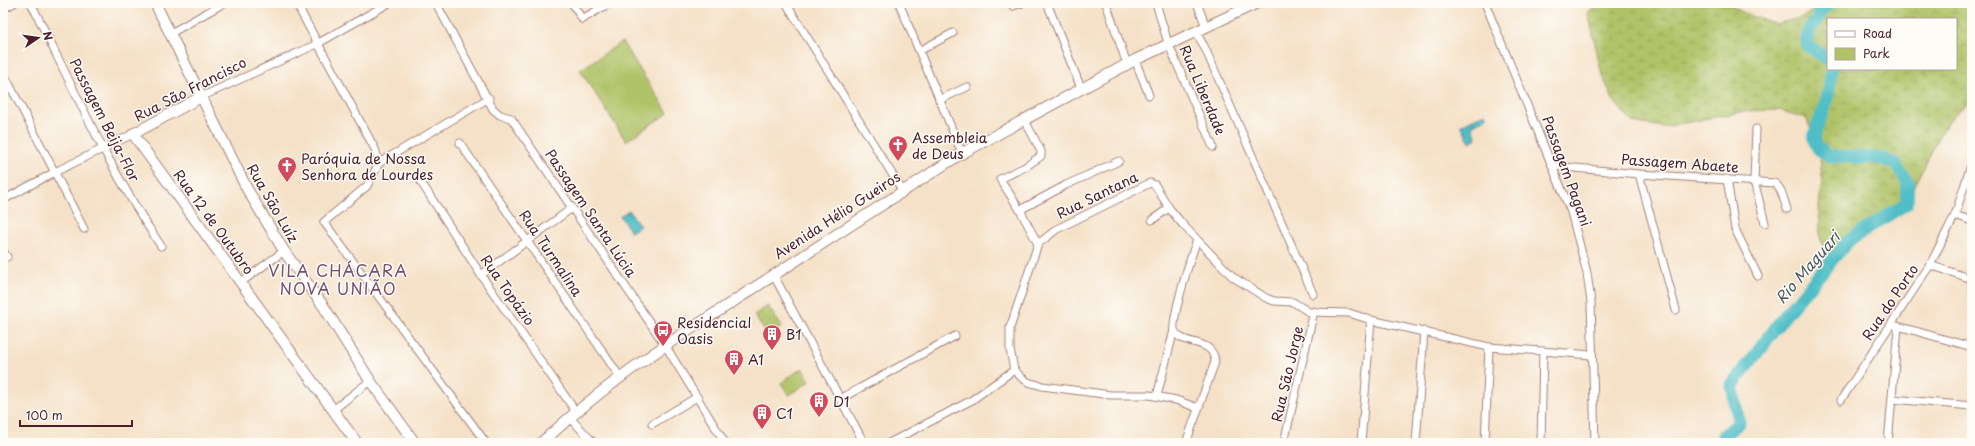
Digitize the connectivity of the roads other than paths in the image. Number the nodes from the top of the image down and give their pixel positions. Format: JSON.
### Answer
{"nodes":[{"id":1,"x":14,"y":3,"type":"edge"},
{"id":2,"x":31,"y":3,"type":"edge"},
{"id":3,"x":155,"y":3,"type":"edge"},
{"id":4,"x":224,"y":3,"type":"edge"},
{"id":5,"x":296,"y":3,"type":"edge"},
{"id":6,"x":389,"y":3,"type":"edge"},
{"id":7,"x":436,"y":3,"type":"edge"},
{"id":8,"x":572,"y":3,"type":"edge"},
{"id":9,"x":610,"y":3,"type":"edge"},
{"id":10,"x":786,"y":3,"type":"edge"},
{"id":11,"x":899,"y":3,"type":"edge"},
{"id":12,"x":1022,"y":3,"type":"edge"},
{"id":13,"x":1047,"y":3,"type":"edge"},
{"id":14,"x":1106,"y":3,"type":"edge"},
{"id":15,"x":1156,"y":3,"type":"edge"},
{"id":16,"x":1197,"y":3,"type":"edge"},
{"id":17,"x":1257,"y":3,"type":"edge"},
{"id":18,"x":1485,"y":3,"type":"edge"},
{"id":19,"x":1013,"y":6,"type":"dead end"},
{"id":20,"x":1244,"y":6,"type":"edge"},
{"id":21,"x":3,"y":9,"type":"edge"},
{"id":22,"x":1206,"y":27,"type":"junction"},
{"id":23,"x":1196,"y":31,"type":"junction"},
{"id":24,"x":171,"y":33,"type":"junction"},
{"id":25,"x":954,"y":33,"type":"dead end"},
{"id":26,"x":1168,"y":43,"type":"junction"},
{"id":27,"x":318,"y":44,"type":"junction"},
{"id":28,"x":919,"y":50,"type":"junction"},
{"id":29,"x":1131,"y":62,"type":"junction"},
{"id":30,"x":3,"y":72,"type":"edge"},
{"id":31,"x":967,"y":87,"type":"dead end"},
{"id":32,"x":1081,"y":88,"type":"junction"},
{"id":33,"x":1148,"y":95,"type":"dead end"},
{"id":34,"x":201,"y":97,"type":"junction"},
{"id":35,"x":489,"y":98,"type":"junction"},
{"id":36,"x":939,"y":100,"type":"junction"},
{"id":37,"x":1024,"y":119,"type":"junction"},
{"id":38,"x":1756,"y":129,"type":"dead end"},
{"id":39,"x":134,"y":134,"type":"junction"},
{"id":40,"x":460,"y":143,"type":"dead end"},
{"id":41,"x":1213,"y":147,"type":"dead end"},
{"id":42,"x":103,"y":148,"type":"junction"},
{"id":43,"x":962,"y":153,"type":"junction"},
{"id":44,"x":1119,"y":161,"type":"dead end"},
{"id":45,"x":379,"y":163,"type":"junction"},
{"id":46,"x":1972,"y":165,"type":"edge"},
{"id":47,"x":1554,"y":166,"type":"junction"},
{"id":48,"x":55,"y":172,"type":"junction"},
{"id":49,"x":1638,"y":174,"type":"junction"},
{"id":50,"x":1727,"y":179,"type":"junction"},
{"id":51,"x":1754,"y":181,"type":"junction"},
{"id":52,"x":421,"y":182,"type":"dead end"},
{"id":53,"x":902,"y":190,"type":"junction"},
{"id":54,"x":4,"y":198,"type":"edge"},
{"id":55,"x":572,"y":208,"type":"junction"},
{"id":56,"x":1168,"y":208,"type":"junction"},
{"id":57,"x":1020,"y":210,"type":"junction"},
{"id":58,"x":1787,"y":210,"type":"dead end"},
{"id":59,"x":1955,"y":215,"type":"junction"},
{"id":60,"x":1152,"y":220,"type":"dead end"},
{"id":61,"x":1972,"y":221,"type":"edge"},
{"id":62,"x":1765,"y":223,"type":"dead end"},
{"id":63,"x":84,"y":229,"type":"dead end"},
{"id":64,"x":1197,"y":240,"type":"junction"},
{"id":65,"x":527,"y":241,"type":"junction"},
{"id":66,"x":1038,"y":244,"type":"junction"},
{"id":67,"x":161,"y":246,"type":"dead end"},
{"id":68,"x":284,"y":251,"type":"junction"},
{"id":69,"x":1930,"y":265,"type":"junction"},
{"id":70,"x":773,"y":274,"type":"junction"},
{"id":71,"x":481,"y":275,"type":"junction"},
{"id":72,"x":1758,"y":276,"type":"dead end"},
{"id":73,"x":1972,"y":279,"type":"edge"},
{"id":74,"x":240,"y":282,"type":"junction"},
{"id":75,"x":1313,"y":294,"type":"dead end"},
{"id":76,"x":1676,"y":310,"type":"dead end"},
{"id":77,"x":1314,"y":311,"type":"junction"},
{"id":78,"x":1370,"y":320,"type":"junction"},
{"id":79,"x":1890,"y":324,"type":"junction"},
{"id":80,"x":1898,"y":327,"type":"junction"},
{"id":81,"x":1174,"y":330,"type":"junction"},
{"id":82,"x":1424,"y":331,"type":"junction"},
{"id":83,"x":955,"y":336,"type":"dead end"},
{"id":84,"x":665,"y":345,"type":"junction"},
{"id":85,"x":1489,"y":346,"type":"junction"},
{"id":86,"x":1972,"y":347,"type":"edge"},
{"id":87,"x":1543,"y":351,"type":"junction"},
{"id":88,"x":1592,"y":355,"type":"junction"},
{"id":89,"x":1014,"y":370,"type":"junction"},
{"id":90,"x":620,"y":377,"type":"junction"},
{"id":91,"x":370,"y":380,"type":"junction"},
{"id":92,"x":1157,"y":396,"type":"junction"},
{"id":93,"x":697,"y":397,"type":"junction"},
{"id":94,"x":840,"y":399,"type":"junction"},
{"id":95,"x":1892,"y":399,"type":"junction"},
{"id":96,"x":1841,"y":400,"type":"dead end"},
{"id":97,"x":1972,"y":406,"type":"edge"},
{"id":98,"x":1198,"y":408,"type":"junction"},
{"id":99,"x":332,"y":410,"type":"junction"},
{"id":100,"x":572,"y":414,"type":"junction"},
{"id":101,"x":652,"y":424,"type":"dead end"},
{"id":102,"x":357,"y":443,"type":"edge"},
{"id":103,"x":415,"y":443,"type":"edge"},
{"id":104,"x":486,"y":443,"type":"edge"},
{"id":105,"x":541,"y":443,"type":"edge"},
{"id":106,"x":594,"y":443,"type":"edge"},
{"id":107,"x":725,"y":443,"type":"edge"},
{"id":108,"x":864,"y":443,"type":"edge"},
{"id":109,"x":889,"y":443,"type":"edge"},
{"id":110,"x":1186,"y":443,"type":"edge"},
{"id":111,"x":1284,"y":443,"type":"edge"},
{"id":112,"x":1361,"y":443,"type":"edge"},
{"id":113,"x":1416,"y":443,"type":"edge"},
{"id":114,"x":1485,"y":443,"type":"edge"},
{"id":115,"x":1541,"y":443,"type":"edge"},
{"id":116,"x":1595,"y":443,"type":"edge"},
{"id":117,"x":1888,"y":443,"type":"edge"}],
"edges":[{"from":1,"to":21,"type":"street"},
{"from":2,"to":42,"type":"street","name":"Passagem Beija-Flor"},
{"from":3,"to":24,"type":"main road","name":"Rua São Luíz"},
{"from":4,"to":24,"type":"street"},
{"from":5,"to":27,"type":"street"},
{"from":6,"to":27,"type":"street","name":"Rua São Francisco"},
{"from":7,"to":35,"type":"street","name":"Passagem Santa Lúcia"},
{"from":8,"to":9,"type":"street"},
{"from":10,"to":53,"type":"street"},
{"from":11,"to":28,"type":"street"},
{"from":12,"to":19,"type":"street"},
{"from":13,"to":32,"type":"street"},
{"from":14,"to":29,"type":"street"},
{"from":15,"to":26,"type":"street","name":"Rua Liberdade"},
{"from":16,"to":22,"type":"street"},
{"from":17,"to":20,"type":"main road","name":"Avenida Hélio Gueiros"},
{"from":18,"to":47,"type":"street","name":"Passagem Pagani"},
{"from":20,"to":22,"type":"main road","name":"Avenida Hélio Gueiros"},
{"from":22,"to":23,"type":"main road","name":"Avenida Hélio Gueiros"},
{"from":23,"to":26,"type":"main road","name":"Avenida Hélio Gueiros"},
{"from":23,"to":75,"type":"street"},
{"from":24,"to":34,"type":"main road","name":"Rua São Luíz"},
{"from":25,"to":28,"type":"street"},
{"from":26,"to":29,"type":"main road","name":"Avenida Hélio Gueiros"},
{"from":26,"to":41,"type":"street","name":"Rua Liberdade"},
{"from":27,"to":34,"type":"street","name":"Rua São Francisco"},
{"from":27,"to":45,"type":"street"},
{"from":28,"to":36,"type":"street"},
{"from":29,"to":32,"type":"main road","name":"Avenida Hélio Gueiros"},
{"from":29,"to":33,"type":"street"},
{"from":30,"to":48,"type":"street"},
{"from":31,"to":36,"type":"street"},
{"from":32,"to":37,"type":"main road","name":"Avenida Hélio Gueiros"},
{"from":34,"to":39,"type":"main road","name":"Rua São Francisco"},
{"from":34,"to":68,"type":"main road","name":"Rua São Luíz"},
{"from":35,"to":45,"type":"street"},
{"from":35,"to":55,"type":"street","name":"Passagem Santa Lúcia"},
{"from":36,"to":43,"type":"street"},
{"from":37,"to":43,"type":"main road","name":"Avenida Hélio Gueiros"},
{"from":37,"to":57,"type":"street"},
{"from":38,"to":51,"type":"street"},
{"from":39,"to":42,"type":"street","name":"Rua São Francisco"},
{"from":39,"to":74,"type":"main road","name":"Rua 12 de Outubro"},
{"from":40,"to":65,"type":"street","name":"Rua Turmalina"},
{"from":42,"to":48,"type":"street","name":"Rua São Francisco"},
{"from":42,"to":67,"type":"street","name":"Passagem Beija-Flor"},
{"from":43,"to":53,"type":"main road","name":"Avenida Hélio Gueiros"},
{"from":44,"to":57,"type":"street","name":"Rua Santana"},
{"from":45,"to":104,"type":"street"},
{"from":46,"to":59,"type":"street","name":"Rua do Porto"},
{"from":47,"to":49,"type":"street","name":"Passagem Abaete"},
{"from":47,"to":88,"type":"street","name":"Passagem Pagani"},
{"from":48,"to":54,"type":"street","name":"Rua São Francisco"},
{"from":48,"to":63,"type":"street"},
{"from":49,"to":50,"type":"street","name":"Passagem Abaete"},
{"from":49,"to":76,"type":"street"},
{"from":50,"to":51,"type":"street","name":"Passagem Abaete"},
{"from":50,"to":72,"type":"street"},
{"from":51,"to":58,"type":"street","name":"Passagem Abaete"},
{"from":51,"to":62,"type":"street"},
{"from":52,"to":71,"type":"street","name":"Rua Topázio"},
{"from":53,"to":70,"type":"main road","name":"Avenida Hélio Gueiros"},
{"from":55,"to":65,"type":"street"},
{"from":55,"to":84,"type":"street","name":"Passagem Santa Lúcia"},
{"from":56,"to":60,"type":"street"},
{"from":56,"to":64,"type":"street"},
{"from":56,"to":66,"type":"street","name":"Rua Santana"},
{"from":57,"to":66,"type":"street"},
{"from":59,"to":61,"type":"street"},
{"from":59,"to":69,"type":"street","name":"Rua do Porto"},
{"from":64,"to":77,"type":"street"},
{"from":64,"to":81,"type":"street"},
{"from":65,"to":71,"type":"street"},
{"from":65,"to":90,"type":"street","name":"Rua Turmalina"},
{"from":66,"to":89,"type":"street"},
{"from":68,"to":74,"type":"street"},
{"from":68,"to":91,"type":"main road","name":"Rua São Luíz"},
{"from":69,"to":73,"type":"street"},
{"from":69,"to":79,"type":"street","name":"Rua do Porto"},
{"from":70,"to":84,"type":"main road","name":"Avenida Hélio Gueiros"},
{"from":70,"to":94,"type":"street"},
{"from":71,"to":100,"type":"street","name":"Rua Topázio"},
{"from":74,"to":99,"type":"main road","name":"Rua 12 de Outubro"},
{"from":77,"to":78,"type":"street"},
{"from":77,"to":111,"type":"street","name":"Rua São Jorge"},
{"from":78,"to":82,"type":"street"},
{"from":78,"to":112,"type":"street"},
{"from":79,"to":80,"type":"street"},
{"from":79,"to":96,"type":"street","name":"Rua do Porto"},
{"from":80,"to":86,"type":"street"},
{"from":80,"to":95,"type":"street"},
{"from":81,"to":92,"type":"street"},
{"from":81,"to":98,"type":"street"},
{"from":82,"to":85,"type":"street"},
{"from":82,"to":113,"type":"street"},
{"from":83,"to":94,"type":"street"},
{"from":84,"to":90,"type":"main road","name":"Avenida Hélio Gueiros"},
{"from":84,"to":93,"type":"street","name":"Passagem Santa Lúcia"},
{"from":85,"to":87,"type":"street"},
{"from":85,"to":114,"type":"street"},
{"from":87,"to":88,"type":"street"},
{"from":87,"to":115,"type":"street"},
{"from":88,"to":116,"type":"street","name":"Passagem Pagani"},
{"from":89,"to":92,"type":"street"},
{"from":89,"to":109,"type":"street"},
{"from":90,"to":100,"type":"main road","name":"Avenida Hélio Gueiros"},
{"from":91,"to":99,"type":"street"},
{"from":91,"to":103,"type":"main road","name":"Rua São Luíz"},
{"from":92,"to":98,"type":"street"},
{"from":93,"to":101,"type":"street"},
{"from":93,"to":107,"type":"street","name":"Passagem Santa Lúcia"},
{"from":94,"to":108,"type":"street"},
{"from":95,"to":97,"type":"street"},
{"from":95,"to":117,"type":"street"},
{"from":98,"to":110,"type":"street"},
{"from":99,"to":102,"type":"main road","name":"Rua 12 de Outubro"},
{"from":100,"to":105,"type":"main road","name":"Avenida Hélio Gueiros"},
{"from":100,"to":106,"type":"street","name":"Rua Topázio"}]}
